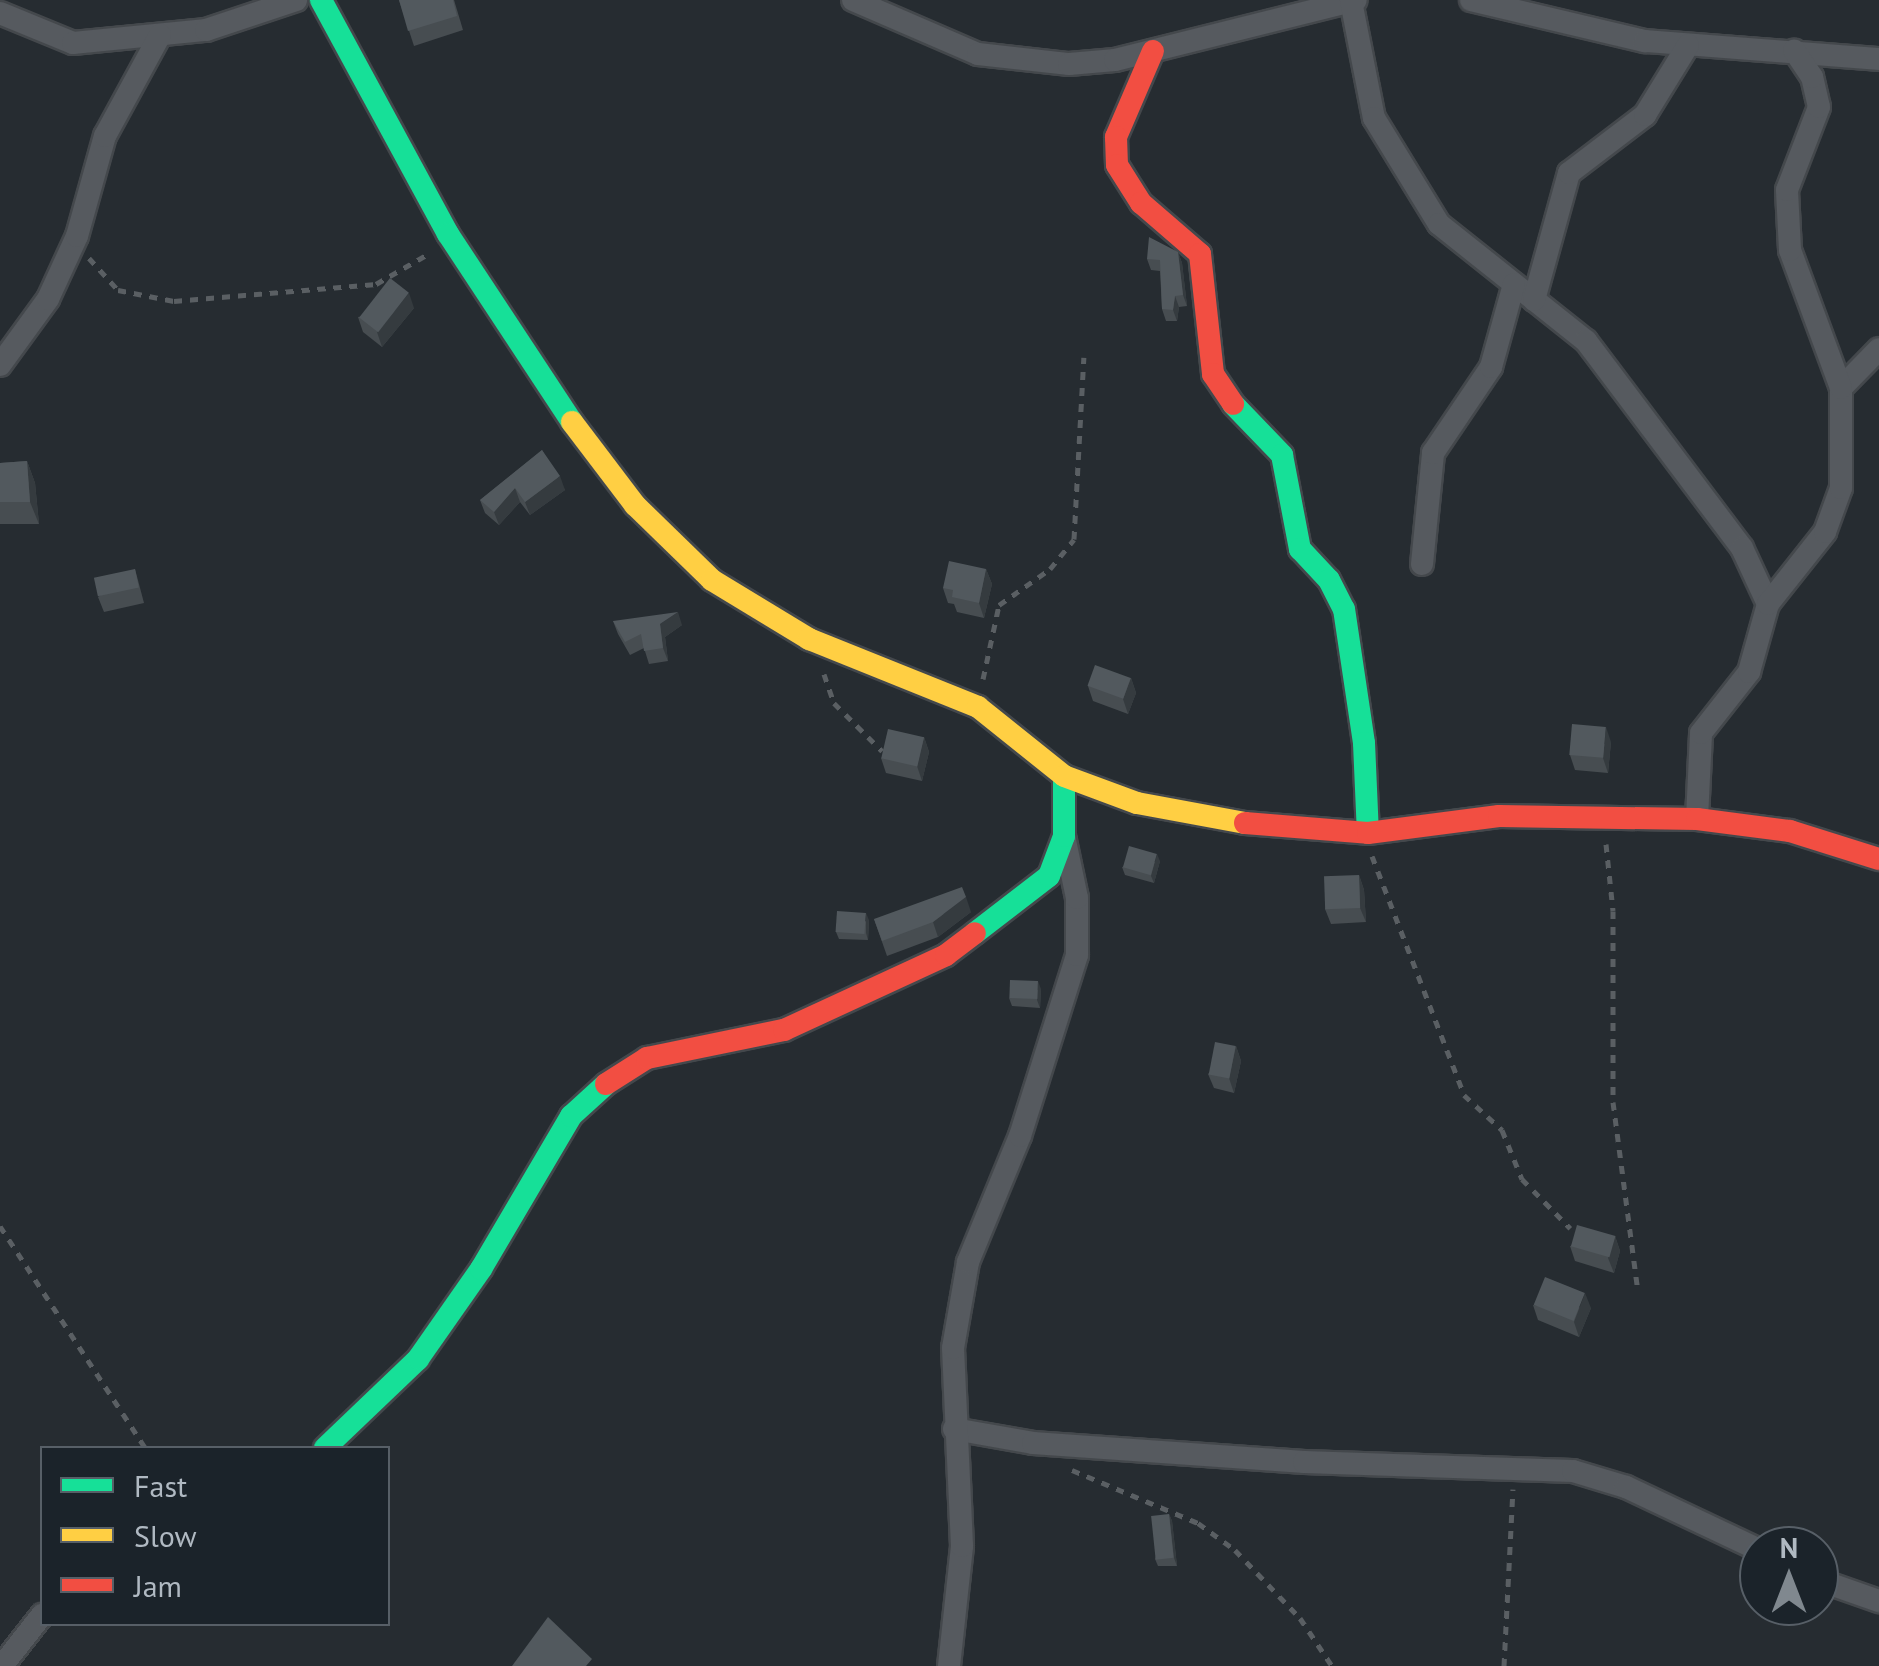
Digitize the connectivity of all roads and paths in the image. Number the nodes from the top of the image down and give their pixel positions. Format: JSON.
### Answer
{"nodes":[{"id":1,"x":296,"y":0,"type":"edge"},
{"id":2,"x":321,"y":0,"type":"edge"},
{"id":3,"x":852,"y":0,"type":"edge"},
{"id":4,"x":1353,"y":0,"type":"edge"},
{"id":5,"x":1471,"y":0,"type":"edge"},
{"id":6,"x":0,"y":13,"type":"edge"},
{"id":7,"x":160,"y":35,"type":"junction"},
{"id":8,"x":1688,"y":46,"type":"junction"},
{"id":9,"x":1794,"y":50,"type":"junction"},
{"id":10,"x":1153,"y":51,"type":"junction"},
{"id":11,"x":1879,"y":59,"type":"edge"},
{"id":12,"x":448,"y":234,"type":"junction"},
{"id":13,"x":77,"y":236,"type":"junction"},
{"id":14,"x":1514,"y":284,"type":"junction"},
{"id":15,"x":1534,"y":300,"type":"junction"},
{"id":16,"x":1879,"y":349,"type":"edge"},
{"id":17,"x":1084,"y":357,"type":"dead end"},
{"id":18,"x":0,"y":365,"type":"edge"},
{"id":19,"x":1841,"y":388,"type":"junction"},
{"id":20,"x":1422,"y":564,"type":"dead end"},
{"id":21,"x":1768,"y":604,"type":"junction"},
{"id":22,"x":809,"y":639,"type":"junction"},
{"id":23,"x":978,"y":707,"type":"junction"},
{"id":24,"x":882,"y":751,"type":"edge"},
{"id":25,"x":1064,"y":776,"type":"junction"},
{"id":26,"x":1602,"y":816,"type":"junction"},
{"id":27,"x":1697,"y":819,"type":"junction"},
{"id":28,"x":1368,"y":833,"type":"junction"},
{"id":29,"x":1064,"y":836,"type":"junction"},
{"id":30,"x":1879,"y":859,"type":"edge"},
{"id":31,"x":0,"y":1226,"type":"edge"},
{"id":32,"x":1570,"y":1228,"type":"dead end"},
{"id":33,"x":1637,"y":1285,"type":"dead end"},
{"id":34,"x":954,"y":1430,"type":"junction"},
{"id":35,"x":144,"y":1446,"type":"edge"},
{"id":36,"x":327,"y":1446,"type":"edge"},
{"id":37,"x":1514,"y":1467,"type":"junction"},
{"id":38,"x":1068,"y":1468,"type":"dead end"},
{"id":39,"x":1739,"y":1541,"type":"edge"},
{"id":40,"x":1839,"y":1587,"type":"edge"},
{"id":41,"x":1879,"y":1601,"type":"edge"},
{"id":42,"x":40,"y":1618,"type":"edge"},
{"id":43,"x":2,"y":1666,"type":"edge"},
{"id":44,"x":949,"y":1666,"type":"edge"},
{"id":45,"x":1332,"y":1666,"type":"edge"},
{"id":46,"x":1504,"y":1666,"type":"edge"}],
"edges":[{"from":1,"to":7,"type":"street"},
{"from":2,"to":12,"type":"street"},
{"from":3,"to":10,"type":"street"},
{"from":4,"to":10,"type":"street"},
{"from":4,"to":14,"type":"street"},
{"from":5,"to":8,"type":"street"},
{"from":6,"to":7,"type":"street"},
{"from":7,"to":13,"type":"street"},
{"from":8,"to":9,"type":"street"},
{"from":8,"to":15,"type":"street"},
{"from":9,"to":11,"type":"street"},
{"from":9,"to":19,"type":"street"},
{"from":10,"to":28,"type":"street"},
{"from":12,"to":13,"type":"path"},
{"from":12,"to":22,"type":"street"},
{"from":13,"to":18,"type":"street"},
{"from":14,"to":15,"type":"street"},
{"from":14,"to":20,"type":"street"},
{"from":15,"to":21,"type":"street"},
{"from":16,"to":19,"type":"street"},
{"from":17,"to":23,"type":"path"},
{"from":19,"to":21,"type":"street"},
{"from":21,"to":27,"type":"street"},
{"from":22,"to":23,"type":"street"},
{"from":22,"to":24,"type":"path"},
{"from":23,"to":25,"type":"street"},
{"from":25,"to":28,"type":"street"},
{"from":25,"to":29,"type":"street"},
{"from":26,"to":27,"type":"street"},
{"from":26,"to":28,"type":"street"},
{"from":26,"to":33,"type":"path"},
{"from":27,"to":30,"type":"street"},
{"from":28,"to":32,"type":"path"},
{"from":29,"to":34,"type":"street"},
{"from":29,"to":36,"type":"street"},
{"from":31,"to":35,"type":"path"},
{"from":34,"to":37,"type":"street"},
{"from":34,"to":44,"type":"street"},
{"from":37,"to":39,"type":"street"},
{"from":37,"to":46,"type":"path"},
{"from":38,"to":45,"type":"path"},
{"from":40,"to":41,"type":"street"},
{"from":42,"to":43,"type":"street"}]}
